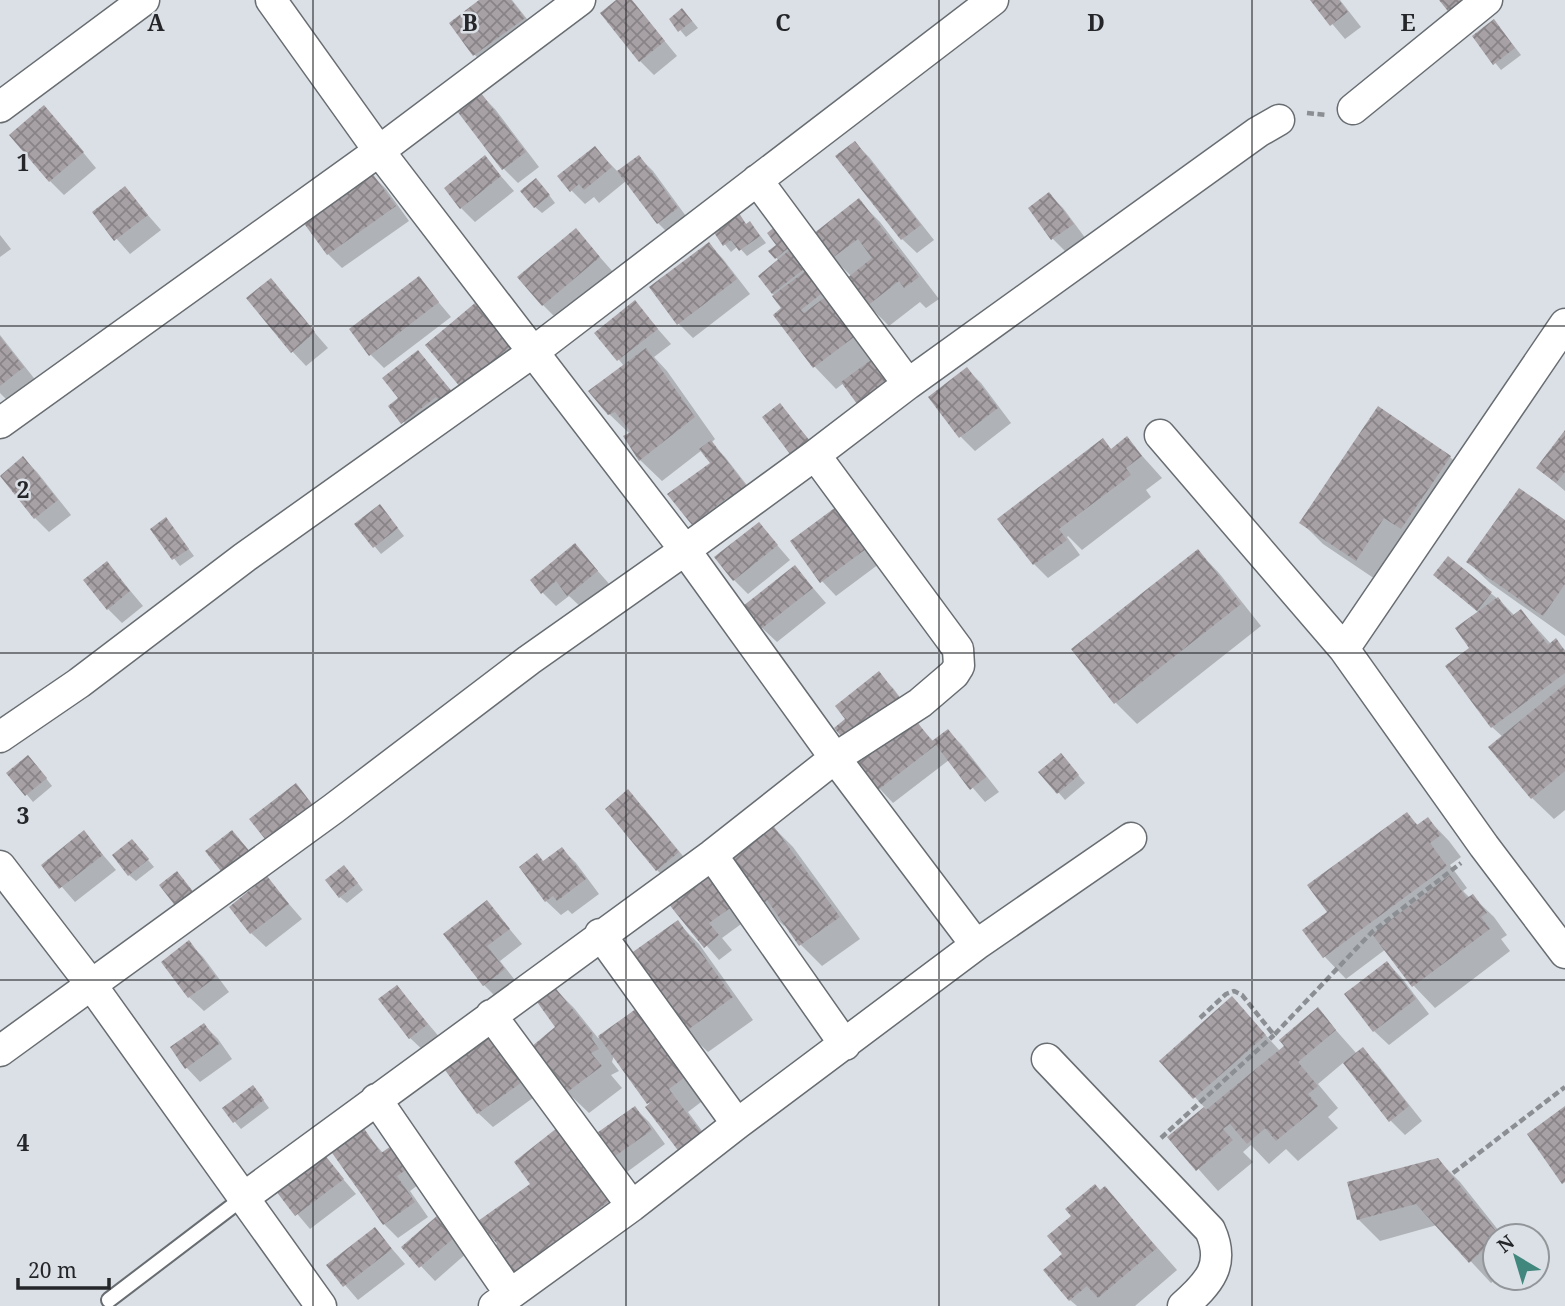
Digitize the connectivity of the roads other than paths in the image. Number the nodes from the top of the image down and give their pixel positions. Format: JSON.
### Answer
{"nodes":[{"id":1,"x":144,"y":0,"type":"edge"},
{"id":2,"x":271,"y":0,"type":"edge"},
{"id":3,"x":580,"y":0,"type":"edge"},
{"id":4,"x":993,"y":0,"type":"edge"},
{"id":5,"x":1487,"y":0,"type":"edge"},
{"id":6,"x":0,"y":107,"type":"edge"},
{"id":7,"x":1353,"y":109,"type":"road end"},
{"id":8,"x":1279,"y":120,"type":"road end"},
{"id":9,"x":379,"y":151,"type":"junction"},
{"id":10,"x":758,"y":180,"type":"junction"},
{"id":11,"x":1565,"y":324,"type":"edge"},
{"id":12,"x":533,"y":352,"type":"junction"},
{"id":13,"x":908,"y":384,"type":"junction"},
{"id":14,"x":0,"y":423,"type":"edge"},
{"id":15,"x":1160,"y":435,"type":"dead end"},
{"id":16,"x":815,"y":455,"type":"junction"},
{"id":17,"x":685,"y":550,"type":"junction"},
{"id":18,"x":1344,"y":649,"type":"junction"},
{"id":19,"x":0,"y":737,"type":"edge"},
{"id":20,"x":835,"y":758,"type":"junction"},
{"id":21,"x":1131,"y":838,"type":"dead end"},
{"id":22,"x":712,"y":855,"type":"junction"},
{"id":23,"x":0,"y":866,"type":"edge"},
{"id":24,"x":600,"y":934,"type":"junction"},
{"id":25,"x":976,"y":945,"type":"junction"},
{"id":26,"x":1565,"y":953,"type":"edge"},
{"id":27,"x":90,"y":983,"type":"junction"},
{"id":28,"x":491,"y":1015,"type":"junction"},
{"id":29,"x":845,"y":1045,"type":"junction"},
{"id":30,"x":0,"y":1051,"type":"edge"},
{"id":31,"x":1047,"y":1059,"type":"dead end"},
{"id":32,"x":376,"y":1100,"type":"junction"},
{"id":33,"x":737,"y":1124,"type":"junction"},
{"id":34,"x":243,"y":1198,"type":"junction"},
{"id":35,"x":632,"y":1206,"type":"junction"},
{"id":36,"x":108,"y":1300,"type":"dead end"},
{"id":37,"x":502,"y":1300,"type":"edge"},
{"id":38,"x":321,"y":1306,"type":"edge"},
{"id":39,"x":1183,"y":1306,"type":"edge"}],
"edges":[{"from":1,"to":6,"type":"street"},
{"from":2,"to":9,"type":"street"},
{"from":3,"to":9,"type":"street"},
{"from":4,"to":10,"type":"street"},
{"from":5,"to":7,"type":"street"},
{"from":8,"to":13,"type":"street"},
{"from":9,"to":12,"type":"street"},
{"from":9,"to":14,"type":"street"},
{"from":10,"to":12,"type":"street"},
{"from":10,"to":13,"type":"street"},
{"from":11,"to":18,"type":"street"},
{"from":12,"to":17,"type":"street"},
{"from":12,"to":19,"type":"street"},
{"from":13,"to":16,"type":"street"},
{"from":15,"to":18,"type":"street"},
{"from":16,"to":17,"type":"street"},
{"from":16,"to":20,"type":"street"},
{"from":17,"to":20,"type":"street"},
{"from":17,"to":27,"type":"street"},
{"from":18,"to":26,"type":"street"},
{"from":20,"to":22,"type":"street"},
{"from":20,"to":25,"type":"street"},
{"from":21,"to":25,"type":"street"},
{"from":22,"to":24,"type":"street"},
{"from":22,"to":29,"type":"street"},
{"from":23,"to":27,"type":"street"},
{"from":24,"to":28,"type":"street"},
{"from":24,"to":33,"type":"street"},
{"from":25,"to":29,"type":"street"},
{"from":27,"to":30,"type":"street"},
{"from":27,"to":34,"type":"street"},
{"from":28,"to":32,"type":"street"},
{"from":28,"to":35,"type":"street"},
{"from":29,"to":33,"type":"street"},
{"from":31,"to":39,"type":"street"},
{"from":32,"to":34,"type":"street"},
{"from":32,"to":37,"type":"street"},
{"from":33,"to":35,"type":"street"},
{"from":34,"to":36,"type":"lane"},
{"from":34,"to":38,"type":"street"},
{"from":35,"to":37,"type":"street"}]}
